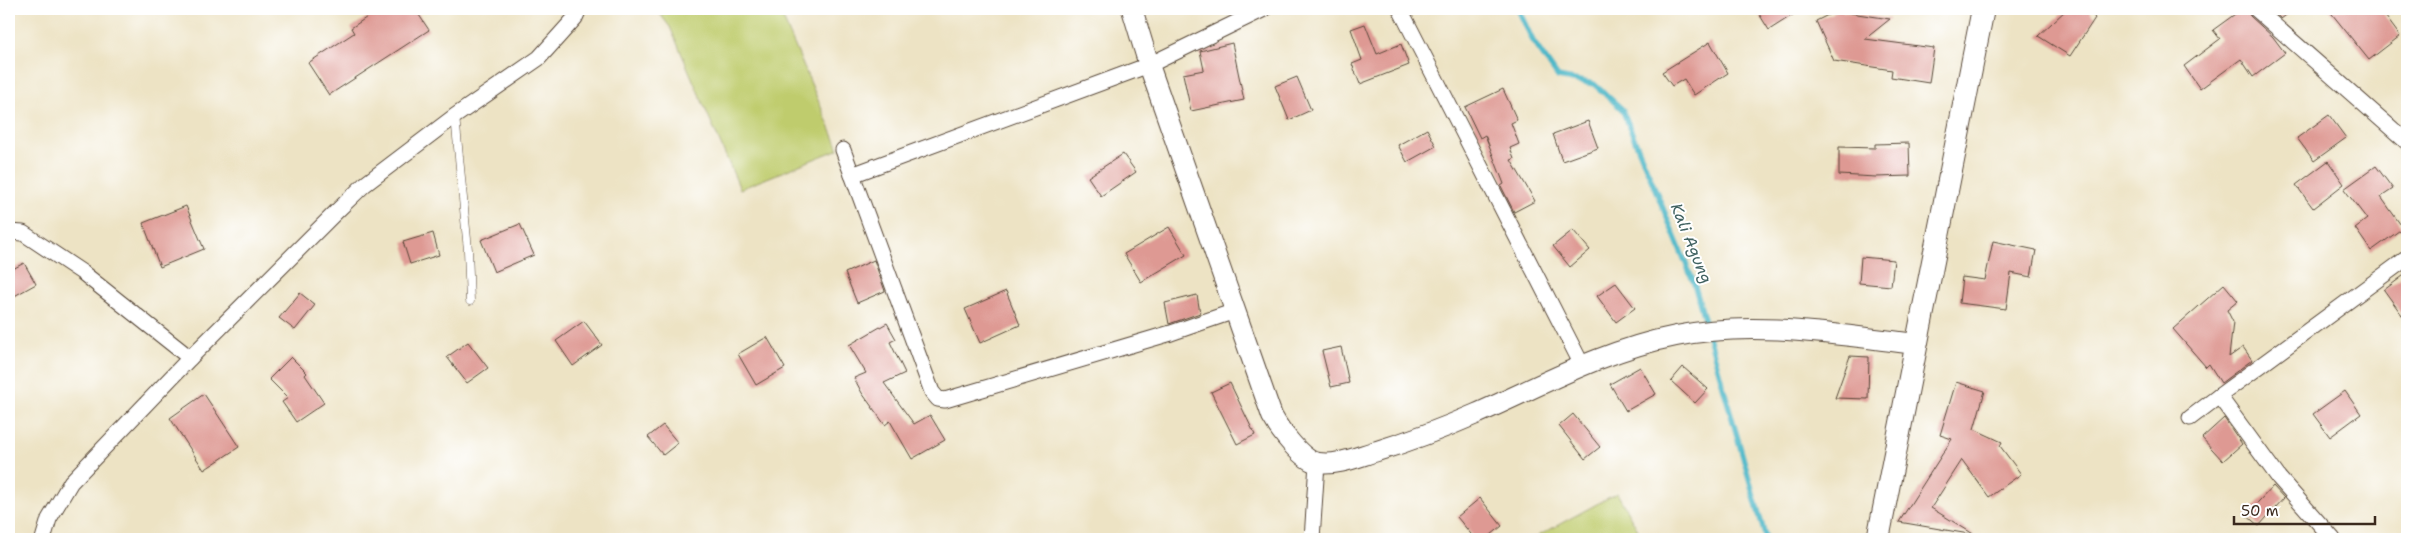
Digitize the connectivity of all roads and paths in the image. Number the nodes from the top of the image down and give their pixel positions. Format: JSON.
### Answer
{"nodes":[{"id":1,"x":580,"y":9,"type":"edge"},
{"id":2,"x":1132,"y":9,"type":"edge"},
{"id":3,"x":1264,"y":9,"type":"edge"},
{"id":4,"x":1400,"y":9,"type":"edge"},
{"id":5,"x":2256,"y":9,"type":"edge"},
{"id":6,"x":1986,"y":12,"type":"edge"},
{"id":7,"x":1149,"y":65,"type":"junction"},
{"id":8,"x":455,"y":116,"type":"junction"},
{"id":9,"x":2407,"y":142,"type":"edge"},
{"id":10,"x":843,"y":150,"type":"dead end"},
{"id":11,"x":852,"y":175,"type":"junction"},
{"id":12,"x":9,"y":232,"type":"edge"},
{"id":13,"x":2407,"y":258,"type":"edge"},
{"id":14,"x":470,"y":301,"type":"dead end"},
{"id":15,"x":1235,"y":312,"type":"junction"},
{"id":16,"x":1916,"y":344,"type":"junction"},
{"id":17,"x":190,"y":358,"type":"junction"},
{"id":18,"x":1582,"y":365,"type":"junction"},
{"id":19,"x":2218,"y":396,"type":"junction"},
{"id":20,"x":2190,"y":418,"type":"dead end"},
{"id":21,"x":1316,"y":463,"type":"junction"},
{"id":22,"x":43,"y":539,"type":"edge"},
{"id":23,"x":1312,"y":539,"type":"edge"},
{"id":24,"x":1878,"y":539,"type":"edge"},
{"id":25,"x":2333,"y":539,"type":"edge"}],
"edges":[{"from":1,"to":8,"type":"street"},
{"from":2,"to":7,"type":"street"},
{"from":3,"to":7,"type":"street"},
{"from":4,"to":18,"type":"street"},
{"from":5,"to":9,"type":"street"},
{"from":6,"to":16,"type":"main road"},
{"from":7,"to":11,"type":"street"},
{"from":7,"to":15,"type":"street"},
{"from":8,"to":14,"type":"lane"},
{"from":8,"to":17,"type":"street"},
{"from":10,"to":11,"type":"street"},
{"from":11,"to":15,"type":"street"},
{"from":12,"to":17,"type":"street"},
{"from":13,"to":19,"type":"street"},
{"from":15,"to":21,"type":"street"},
{"from":16,"to":18,"type":"street"},
{"from":16,"to":24,"type":"main road"},
{"from":17,"to":22,"type":"street"},
{"from":18,"to":21,"type":"street"},
{"from":19,"to":20,"type":"street"},
{"from":19,"to":25,"type":"street"},
{"from":21,"to":23,"type":"street"}]}
